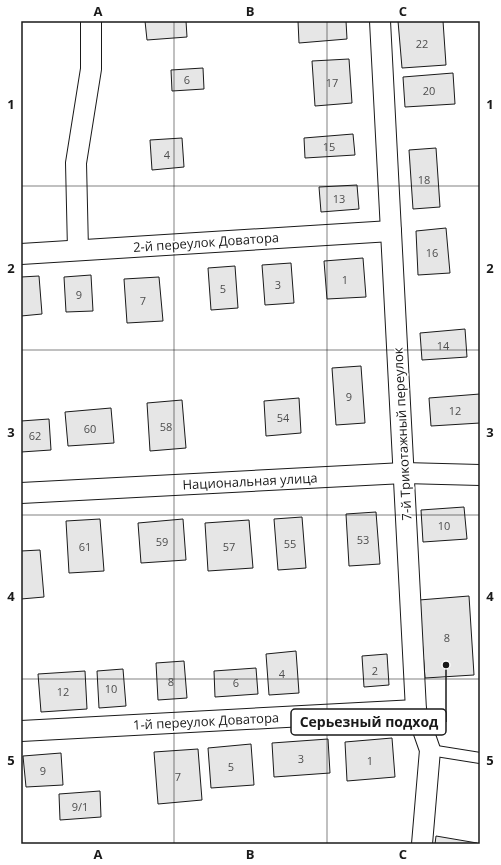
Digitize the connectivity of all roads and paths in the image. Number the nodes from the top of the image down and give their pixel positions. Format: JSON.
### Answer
{"nodes":[{"id":1,"x":91,"y":21,"type":"edge"},
{"id":2,"x":380,"y":21,"type":"edge"},
{"id":3,"x":391,"y":231,"type":"junction"},
{"id":4,"x":78,"y":250,"type":"junction"},
{"id":5,"x":21,"y":254,"type":"edge"},
{"id":6,"x":404,"y":473,"type":"junction"},
{"id":7,"x":480,"y":475,"type":"edge"},
{"id":8,"x":21,"y":493,"type":"edge"},
{"id":9,"x":416,"y":710,"type":"junction"},
{"id":10,"x":21,"y":731,"type":"edge"},
{"id":11,"x":430,"y":750,"type":"junction"},
{"id":12,"x":480,"y":758,"type":"edge"},
{"id":13,"x":422,"y":844,"type":"edge"}],
"edges":[{"from":1,"to":4,"type":"street"},
{"from":2,"to":3,"type":"street","name":"7-й Трикотажный переулок"},
{"from":3,"to":4,"type":"street","name":"2-й переулок Доватора"},
{"from":3,"to":6,"type":"street","name":"7-й Трикотажный переулок"},
{"from":4,"to":5,"type":"street","name":"2-й переулок Доватора"},
{"from":6,"to":7,"type":"street","name":"Национальная улица"},
{"from":6,"to":8,"type":"street","name":"Национальная улица"},
{"from":6,"to":9,"type":"street","name":"7-й Трикотажный переулок"},
{"from":9,"to":10,"type":"street","name":"1-й переулок Доватора"},
{"from":9,"to":11,"type":"street","name":"7-й Трикотажный переулок"},
{"from":11,"to":12,"type":"lane"},
{"from":11,"to":13,"type":"street","name":"7-й Трикотажный переулок"}]}
